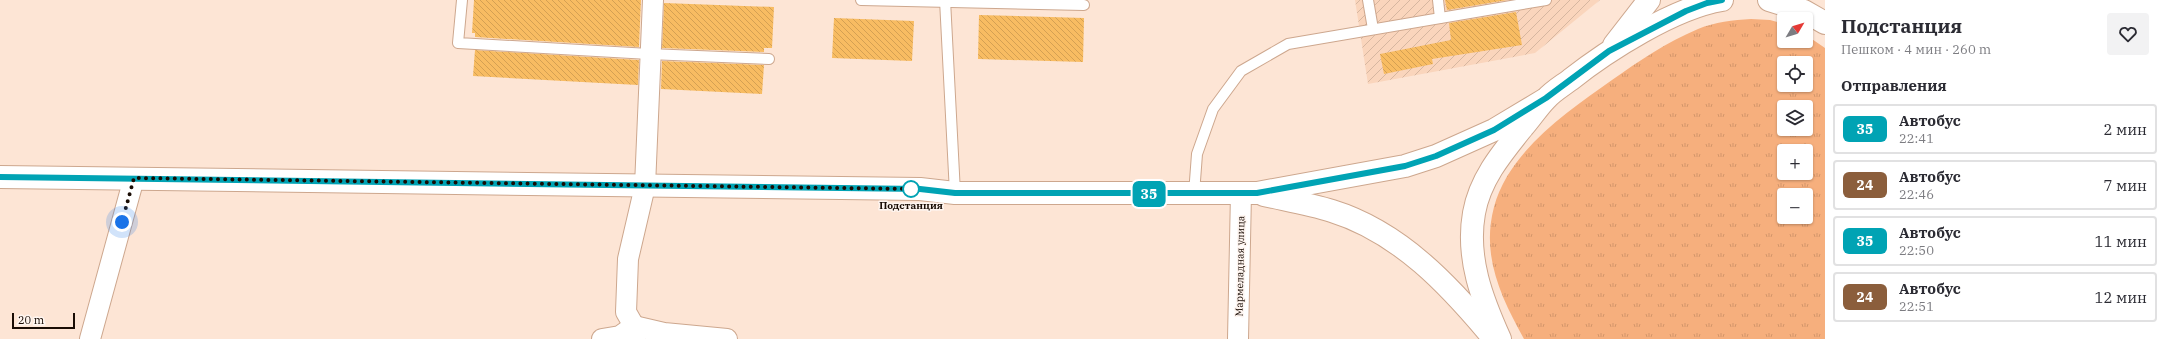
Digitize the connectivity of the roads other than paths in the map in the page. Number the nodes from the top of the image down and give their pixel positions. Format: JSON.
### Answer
{"nodes":[{"id":1,"x":462,"y":0,"type":"edge"},
{"id":2,"x":653,"y":0,"type":"edge"},
{"id":3,"x":861,"y":0,"type":"edge"},
{"id":4,"x":1368,"y":0,"type":"edge"},
{"id":5,"x":1438,"y":0,"type":"edge"},
{"id":6,"x":1546,"y":0,"type":"edge"},
{"id":7,"x":1649,"y":0,"type":"edge"},
{"id":8,"x":1722,"y":0,"type":"edge"},
{"id":9,"x":1769,"y":0,"type":"edge"},
{"id":10,"x":945,"y":1,"type":"edge"},
{"id":11,"x":1084,"y":5,"type":"dead end"},
{"id":12,"x":1440,"y":18,"type":"junction"},
{"id":13,"x":1825,"y":23,"type":"edge"},
{"id":14,"x":1373,"y":29,"type":"junction"},
{"id":15,"x":1609,"y":51,"type":"junction"},
{"id":16,"x":649,"y":54,"type":"junction"},
{"id":17,"x":769,"y":59,"type":"dead end"},
{"id":18,"x":1546,"y":98,"type":"junction"},
{"id":19,"x":0,"y":177,"type":"edge"},
{"id":20,"x":134,"y":178,"type":"junction"},
{"id":21,"x":645,"y":186,"type":"junction"},
{"id":22,"x":955,"y":193,"type":"junction"},
{"id":23,"x":1249,"y":193,"type":"junction"},
{"id":24,"x":1194,"y":194,"type":"junction"},
{"id":25,"x":634,"y":332,"type":"edge"},
{"id":26,"x":90,"y":339,"type":"edge"},
{"id":27,"x":602,"y":339,"type":"edge"},
{"id":28,"x":727,"y":339,"type":"edge"},
{"id":29,"x":1238,"y":339,"type":"edge"},
{"id":30,"x":1494,"y":339,"type":"edge"},
{"id":31,"x":1500,"y":339,"type":"edge"}],
"edges":[{"from":1,"to":16,"type":"lane"},
{"from":2,"to":16,"type":"street"},
{"from":3,"to":10,"type":"lane"},
{"from":4,"to":14,"type":"lane"},
{"from":5,"to":12,"type":"lane"},
{"from":6,"to":12,"type":"lane"},
{"from":7,"to":15,"type":"street"},
{"from":8,"to":15,"type":"street"},
{"from":9,"to":13,"type":"street"},
{"from":10,"to":11,"type":"lane"},
{"from":10,"to":22,"type":"lane"},
{"from":12,"to":14,"type":"lane"},
{"from":14,"to":24,"type":"lane"},
{"from":15,"to":18,"type":"street"},
{"from":16,"to":17,"type":"lane"},
{"from":16,"to":21,"type":"street"},
{"from":18,"to":23,"type":"street"},
{"from":18,"to":31,"type":"street"},
{"from":19,"to":20,"type":"street"},
{"from":20,"to":21,"type":"street"},
{"from":20,"to":26,"type":"street"},
{"from":21,"to":22,"type":"street"},
{"from":21,"to":25,"type":"street"},
{"from":22,"to":24,"type":"street"},
{"from":23,"to":24,"type":"street"},
{"from":23,"to":29,"type":"street","name":"Мармеладная улица"},
{"from":23,"to":30,"type":"street"},
{"from":25,"to":27,"type":"street"},
{"from":25,"to":28,"type":"street"}]}
